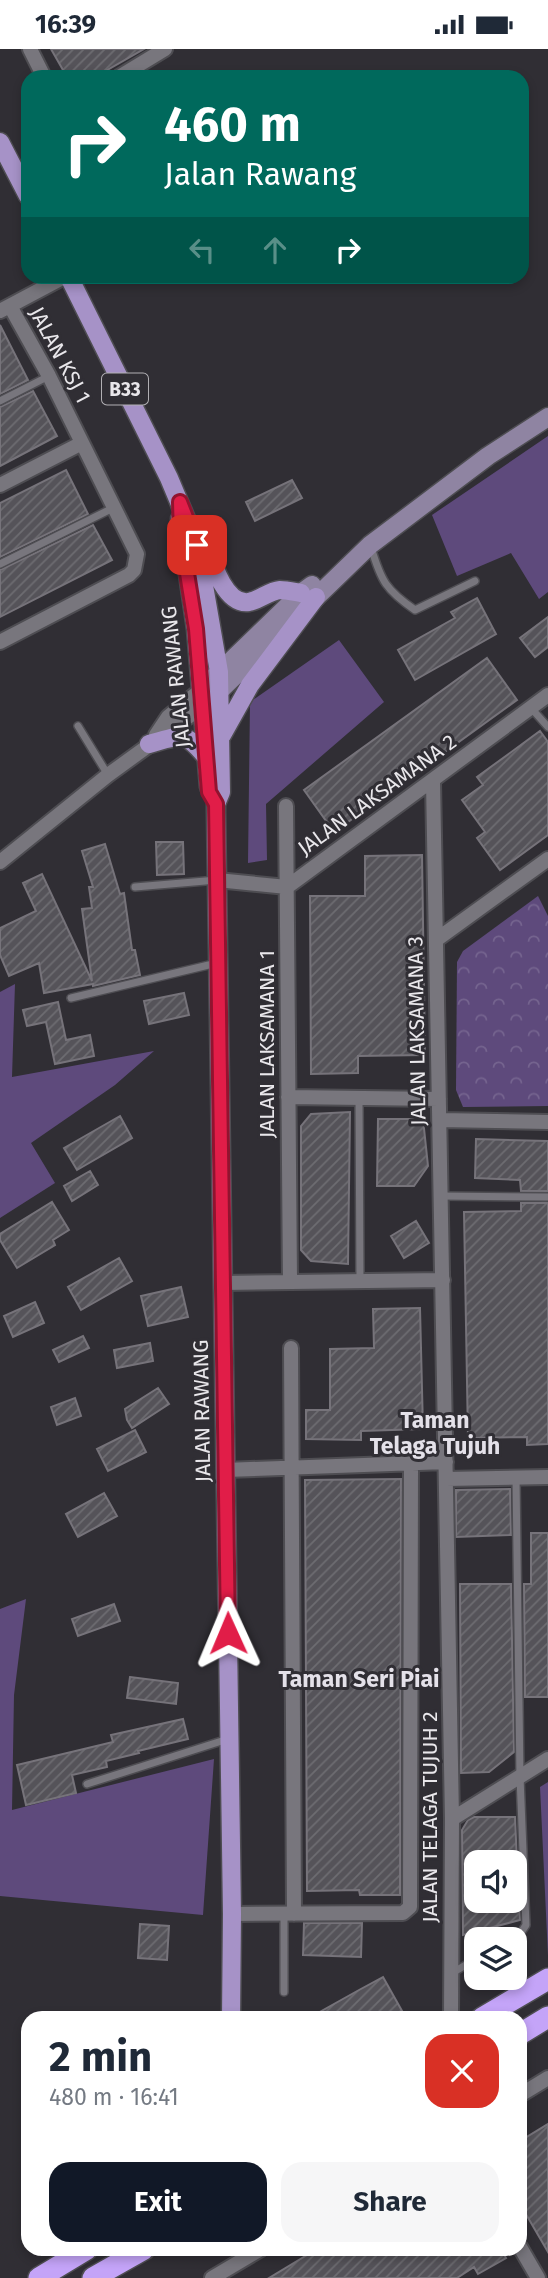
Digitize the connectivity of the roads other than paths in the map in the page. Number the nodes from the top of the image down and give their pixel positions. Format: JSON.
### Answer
{"nodes":[{"id":1,"x":30,"y":49,"type":"edge"},
{"id":2,"x":165,"y":49,"type":"edge"},
{"id":3,"x":40,"y":70,"type":"edge"},
{"id":4,"x":130,"y":70,"type":"edge"},
{"id":5,"x":0,"y":142,"type":"edge"},
{"id":6,"x":21,"y":186,"type":"edge"},
{"id":7,"x":51,"y":284,"type":"edge"},
{"id":8,"x":72,"y":284,"type":"edge"},
{"id":9,"x":5,"y":309,"type":"edge"},
{"id":10,"x":49,"y":376,"type":"junction"},
{"id":11,"x":0,"y":401,"type":"edge"},
{"id":12,"x":548,"y":417,"type":"edge"},
{"id":13,"x":82,"y":443,"type":"junction"},
{"id":14,"x":0,"y":485,"type":"edge"},
{"id":15,"x":180,"y":502,"type":"junction"},
{"id":16,"x":114,"y":507,"type":"junction"},
{"id":17,"x":367,"y":547,"type":"junction"},
{"id":18,"x":0,"y":563,"type":"edge"},
{"id":19,"x":475,"y":581,"type":"dead end"},
{"id":20,"x":309,"y":595,"type":"junction"},
{"id":21,"x":0,"y":642,"type":"edge"},
{"id":22,"x":219,"y":672,"type":"junction"},
{"id":23,"x":221,"y":691,"type":"junction"},
{"id":24,"x":548,"y":695,"type":"edge"},
{"id":25,"x":202,"y":698,"type":"junction"},
{"id":26,"x":531,"y":708,"type":"junction"},
{"id":27,"x":78,"y":726,"type":"dead end"},
{"id":28,"x":548,"y":727,"type":"edge"},
{"id":29,"x":221,"y":738,"type":"junction"},
{"id":30,"x":149,"y":744,"type":"junction"},
{"id":31,"x":207,"y":758,"type":"junction"},
{"id":32,"x":108,"y":775,"type":"junction"},
{"id":33,"x":433,"y":781,"type":"junction"},
{"id":34,"x":216,"y":804,"type":"junction"},
{"id":35,"x":286,"y":806,"type":"dead end"},
{"id":36,"x":548,"y":859,"type":"edge"},
{"id":37,"x":0,"y":862,"type":"edge"},
{"id":38,"x":217,"y":880,"type":"junction"},
{"id":39,"x":135,"y":887,"type":"dead end"},
{"id":40,"x":287,"y":887,"type":"junction"},
{"id":41,"x":436,"y":940,"type":"junction"},
{"id":42,"x":218,"y":963,"type":"junction"},
{"id":43,"x":71,"y":998,"type":"dead end"},
{"id":44,"x":288,"y":1097,"type":"junction"},
{"id":45,"x":359,"y":1098,"type":"junction"},
{"id":46,"x":439,"y":1099,"type":"junction"},
{"id":47,"x":440,"y":1120,"type":"junction"},
{"id":48,"x":548,"y":1122,"type":"edge"},
{"id":49,"x":441,"y":1196,"type":"junction"},
{"id":50,"x":548,"y":1197,"type":"edge"},
{"id":51,"x":443,"y":1280,"type":"junction"},
{"id":52,"x":360,"y":1281,"type":"junction"},
{"id":53,"x":290,"y":1282,"type":"junction"},
{"id":54,"x":223,"y":1283,"type":"junction"},
{"id":55,"x":290,"y":1349,"type":"dead end"},
{"id":56,"x":446,"y":1462,"type":"junction"},
{"id":57,"x":411,"y":1463,"type":"junction"},
{"id":58,"x":291,"y":1467,"type":"junction"},
{"id":59,"x":225,"y":1470,"type":"junction"},
{"id":60,"x":548,"y":1477,"type":"edge"},
{"id":61,"x":516,"y":1478,"type":"junction"},
{"id":62,"x":446,"y":1479,"type":"junction"},
{"id":63,"x":229,"y":1739,"type":"junction"},
{"id":64,"x":548,"y":1759,"type":"edge"},
{"id":65,"x":520,"y":1777,"type":"junction"},
{"id":66,"x":87,"y":1784,"type":"dead end"},
{"id":67,"x":452,"y":1819,"type":"junction"},
{"id":68,"x":232,"y":1914,"type":"junction"},
{"id":69,"x":289,"y":1914,"type":"junction"},
{"id":70,"x":525,"y":1927,"type":"edge"},
{"id":71,"x":464,"y":1966,"type":"edge"},
{"id":72,"x":452,"y":1973,"type":"junction"},
{"id":73,"x":548,"y":1979,"type":"edge"},
{"id":74,"x":284,"y":1992,"type":"dead end"},
{"id":75,"x":231,"y":2011,"type":"edge"},
{"id":76,"x":451,"y":2011,"type":"edge"},
{"id":77,"x":494,"y":2011,"type":"edge"},
{"id":78,"x":548,"y":2017,"type":"edge"},
{"id":79,"x":527,"y":2030,"type":"edge"},
{"id":80,"x":548,"y":2078,"type":"edge"},
{"id":81,"x":527,"y":2091,"type":"edge"},
{"id":82,"x":75,"y":2256,"type":"edge"},
{"id":83,"x":131,"y":2256,"type":"edge"},
{"id":84,"x":249,"y":2256,"type":"edge"},
{"id":85,"x":525,"y":2256,"type":"edge"},
{"id":86,"x":535,"y":2274,"type":"edge"},
{"id":87,"x":38,"y":2278,"type":"edge"},
{"id":88,"x":93,"y":2278,"type":"edge"},
{"id":89,"x":212,"y":2278,"type":"edge"},
{"id":90,"x":518,"y":2278,"type":"edge"}],
"edges":[{"from":1,"to":3,"type":"street"},
{"from":2,"to":4,"type":"street"},
{"from":5,"to":6,"type":"main road"},
{"from":7,"to":9,"type":"street"},
{"from":8,"to":15,"type":"main road","name":"JALAN RAWANG","number":"B33"},
{"from":9,"to":10,"type":"street","name":"JALAN KSJ 1"},
{"from":10,"to":11,"type":"lane"},
{"from":10,"to":13,"type":"street","name":"JALAN KSJ 1"},
{"from":12,"to":17,"type":"street"},
{"from":13,"to":14,"type":"street"},
{"from":13,"to":16,"type":"street","name":"JALAN KSJ 1"},
{"from":15,"to":20,"type":"main road"},
{"from":15,"to":22,"type":"main road","name":"JALAN RAWANG","number":"B33"},
{"from":15,"to":25,"type":"main road","name":"JALAN RAWANG","number":"B33"},
{"from":16,"to":18,"type":"lane"},
{"from":16,"to":21,"type":"street","name":"JALAN KSJ 1"},
{"from":17,"to":19,"type":"lane"},
{"from":17,"to":20,"type":"street"},
{"from":20,"to":22,"type":"street"},
{"from":20,"to":23,"type":"street"},
{"from":20,"to":29,"type":"main road"},
{"from":22,"to":23,"type":"main road","name":"JALAN RAWANG","number":"B33"},
{"from":22,"to":25,"type":"street"},
{"from":23,"to":25,"type":"street"},
{"from":23,"to":29,"type":"main road","name":"JALAN RAWANG","number":"B33"},
{"from":24,"to":26,"type":"street","name":"JALAN LAKSAMANA 2"},
{"from":25,"to":30,"type":"street"},
{"from":25,"to":31,"type":"main road","name":"JALAN RAWANG","number":"B33"},
{"from":26,"to":28,"type":"lane"},
{"from":26,"to":33,"type":"street","name":"JALAN LAKSAMANA 2"},
{"from":27,"to":32,"type":"lane"},
{"from":29,"to":34,"type":"main road","name":"JALAN RAWANG","number":"B33"},
{"from":30,"to":31,"type":"main road"},
{"from":30,"to":32,"type":"street"},
{"from":31,"to":34,"type":"main road","name":"JALAN RAWANG","number":"B33"},
{"from":32,"to":37,"type":"street"},
{"from":33,"to":40,"type":"street","name":"JALAN LAKSAMANA 2"},
{"from":33,"to":41,"type":"street","name":"JALAN LAKSAMANA 3"},
{"from":34,"to":38,"type":"main road","name":"JALAN RAWANG","number":"B33"},
{"from":35,"to":40,"type":"street","name":"JALAN LAKSAMANA 1"},
{"from":36,"to":41,"type":"street"},
{"from":38,"to":39,"type":"lane"},
{"from":38,"to":40,"type":"street"},
{"from":38,"to":42,"type":"main road","name":"JALAN RAWANG","number":"B33"},
{"from":40,"to":44,"type":"street","name":"JALAN LAKSAMANA 1"},
{"from":41,"to":46,"type":"street","name":"JALAN LAKSAMANA 3"},
{"from":42,"to":43,"type":"lane"},
{"from":42,"to":54,"type":"main road","name":"JALAN RAWANG","number":"B33"},
{"from":44,"to":45,"type":"street"},
{"from":44,"to":53,"type":"street","name":"JALAN LAKSAMANA 1"},
{"from":45,"to":46,"type":"street"},
{"from":45,"to":52,"type":"lane"},
{"from":46,"to":47,"type":"street","name":"JALAN LAKSAMANA 3"},
{"from":47,"to":48,"type":"street"},
{"from":47,"to":49,"type":"street","name":"JALAN LAKSAMANA 3"},
{"from":49,"to":50,"type":"lane"},
{"from":49,"to":51,"type":"street","name":"JALAN LAKSAMANA 3"},
{"from":51,"to":52,"type":"street"},
{"from":51,"to":56,"type":"street","name":"JALAN TELAGA TUJUH 2"},
{"from":52,"to":53,"type":"street"},
{"from":53,"to":54,"type":"street"},
{"from":54,"to":59,"type":"main road","name":"JALAN RAWANG","number":"B33"},
{"from":55,"to":58,"type":"street"},
{"from":56,"to":57,"type":"street"},
{"from":56,"to":62,"type":"street","name":"JALAN TELAGA TUJUH 2"},
{"from":57,"to":58,"type":"street"},
{"from":57,"to":69,"type":"street"},
{"from":58,"to":59,"type":"street"},
{"from":58,"to":69,"type":"street"},
{"from":59,"to":63,"type":"main road","name":"JALAN RAWANG","number":"B33"},
{"from":60,"to":61,"type":"street"},
{"from":61,"to":62,"type":"street"},
{"from":61,"to":65,"type":"lane"},
{"from":62,"to":67,"type":"street","name":"JALAN TELAGA TUJUH 2"},
{"from":63,"to":66,"type":"lane"},
{"from":63,"to":68,"type":"main road","name":"JALAN RAWANG","number":"B33"},
{"from":64,"to":65,"type":"street"},
{"from":65,"to":67,"type":"street"},
{"from":65,"to":70,"type":"lane"},
{"from":67,"to":72,"type":"street","name":"JALAN TELAGA TUJUH 2"},
{"from":68,"to":69,"type":"street"},
{"from":68,"to":75,"type":"main road","name":"JALAN RAWANG","number":"B33"},
{"from":69,"to":74,"type":"lane"},
{"from":71,"to":72,"type":"lane"},
{"from":72,"to":76,"type":"street","name":"JALAN TELAGA TUJUH 2"},
{"from":73,"to":77,"type":"highway"},
{"from":78,"to":79,"type":"highway"},
{"from":80,"to":81,"type":"street"},
{"from":82,"to":87,"type":"highway"},
{"from":83,"to":88,"type":"highway"},
{"from":84,"to":89,"type":"street"},
{"from":85,"to":86,"type":"street"},
{"from":86,"to":90,"type":"street"}]}
